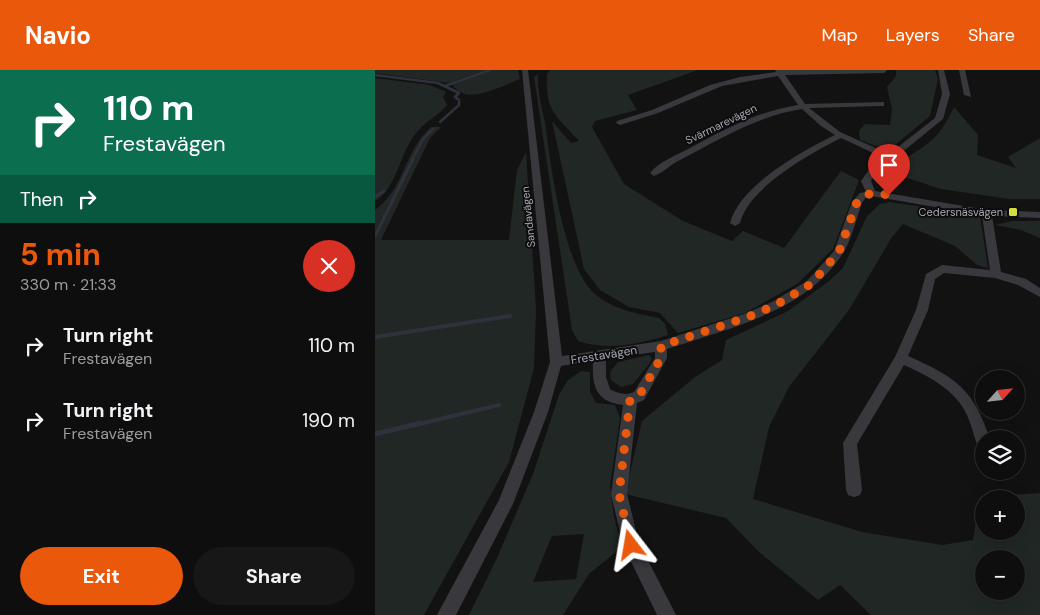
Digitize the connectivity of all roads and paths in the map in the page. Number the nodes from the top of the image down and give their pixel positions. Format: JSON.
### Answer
{"nodes":[{"id":1,"x":525,"y":70,"type":"edge"},
{"id":2,"x":884,"y":71,"type":"edge"},
{"id":3,"x":779,"y":72,"type":"edge"},
{"id":4,"x":953,"y":75,"type":"edge"},
{"id":5,"x":968,"y":95,"type":"dead end"},
{"id":6,"x":881,"y":104,"type":"dead end"},
{"id":7,"x":802,"y":106,"type":"junction"},
{"id":8,"x":620,"y":123,"type":"dead end"},
{"id":9,"x":840,"y":136,"type":"junction"},
{"id":10,"x":889,"y":157,"type":"junction"},
{"id":11,"x":654,"y":173,"type":"dead end"},
{"id":12,"x":871,"y":192,"type":"junction"},
{"id":13,"x":987,"y":213,"type":"junction"},
{"id":14,"x":1040,"y":215,"type":"edge"},
{"id":15,"x":735,"y":223,"type":"dead end"},
{"id":16,"x":996,"y":274,"type":"junction"},
{"id":17,"x":1040,"y":294,"type":"edge"},
{"id":18,"x":661,"y":346,"type":"junction"},
{"id":19,"x":600,"y":356,"type":"junction"},
{"id":20,"x":901,"y":358,"type":"junction"},
{"id":21,"x":556,"y":362,"type":"junction"},
{"id":22,"x":630,"y":400,"type":"junction"},
{"id":23,"x":980,"y":430,"type":"edge"},
{"id":24,"x":853,"y":490,"type":"dead end"},
{"id":25,"x":446,"y":615,"type":"edge"},
{"id":26,"x":667,"y":615,"type":"edge"}],
"edges":[{"from":1,"to":21,"type":"street","name":"Sandavägen"},
{"from":2,"to":3,"type":"street"},
{"from":3,"to":7,"type":"street"},
{"from":3,"to":8,"type":"street"},
{"from":4,"to":5,"type":"street"},
{"from":4,"to":10,"type":"street"},
{"from":6,"to":7,"type":"street","name":"Svärmarevägen"},
{"from":7,"to":9,"type":"street"},
{"from":7,"to":11,"type":"street","name":"Svärmarevägen"},
{"from":9,"to":10,"type":"street"},
{"from":9,"to":15,"type":"street"},
{"from":10,"to":12,"type":"street"},
{"from":12,"to":13,"type":"street"},
{"from":12,"to":18,"type":"street","name":"Frestavägen"},
{"from":13,"to":14,"type":"street"},
{"from":13,"to":16,"type":"street"},
{"from":16,"to":17,"type":"street"},
{"from":16,"to":20,"type":"street"},
{"from":18,"to":19,"type":"street","name":"Frestavägen"},
{"from":18,"to":22,"type":"street"},
{"from":19,"to":21,"type":"street","name":"Frestavägen"},
{"from":19,"to":22,"type":"street"},
{"from":20,"to":23,"type":"street"},
{"from":20,"to":24,"type":"street"},
{"from":21,"to":25,"type":"street","name":"Frestavägen"},
{"from":22,"to":26,"type":"street"}]}
